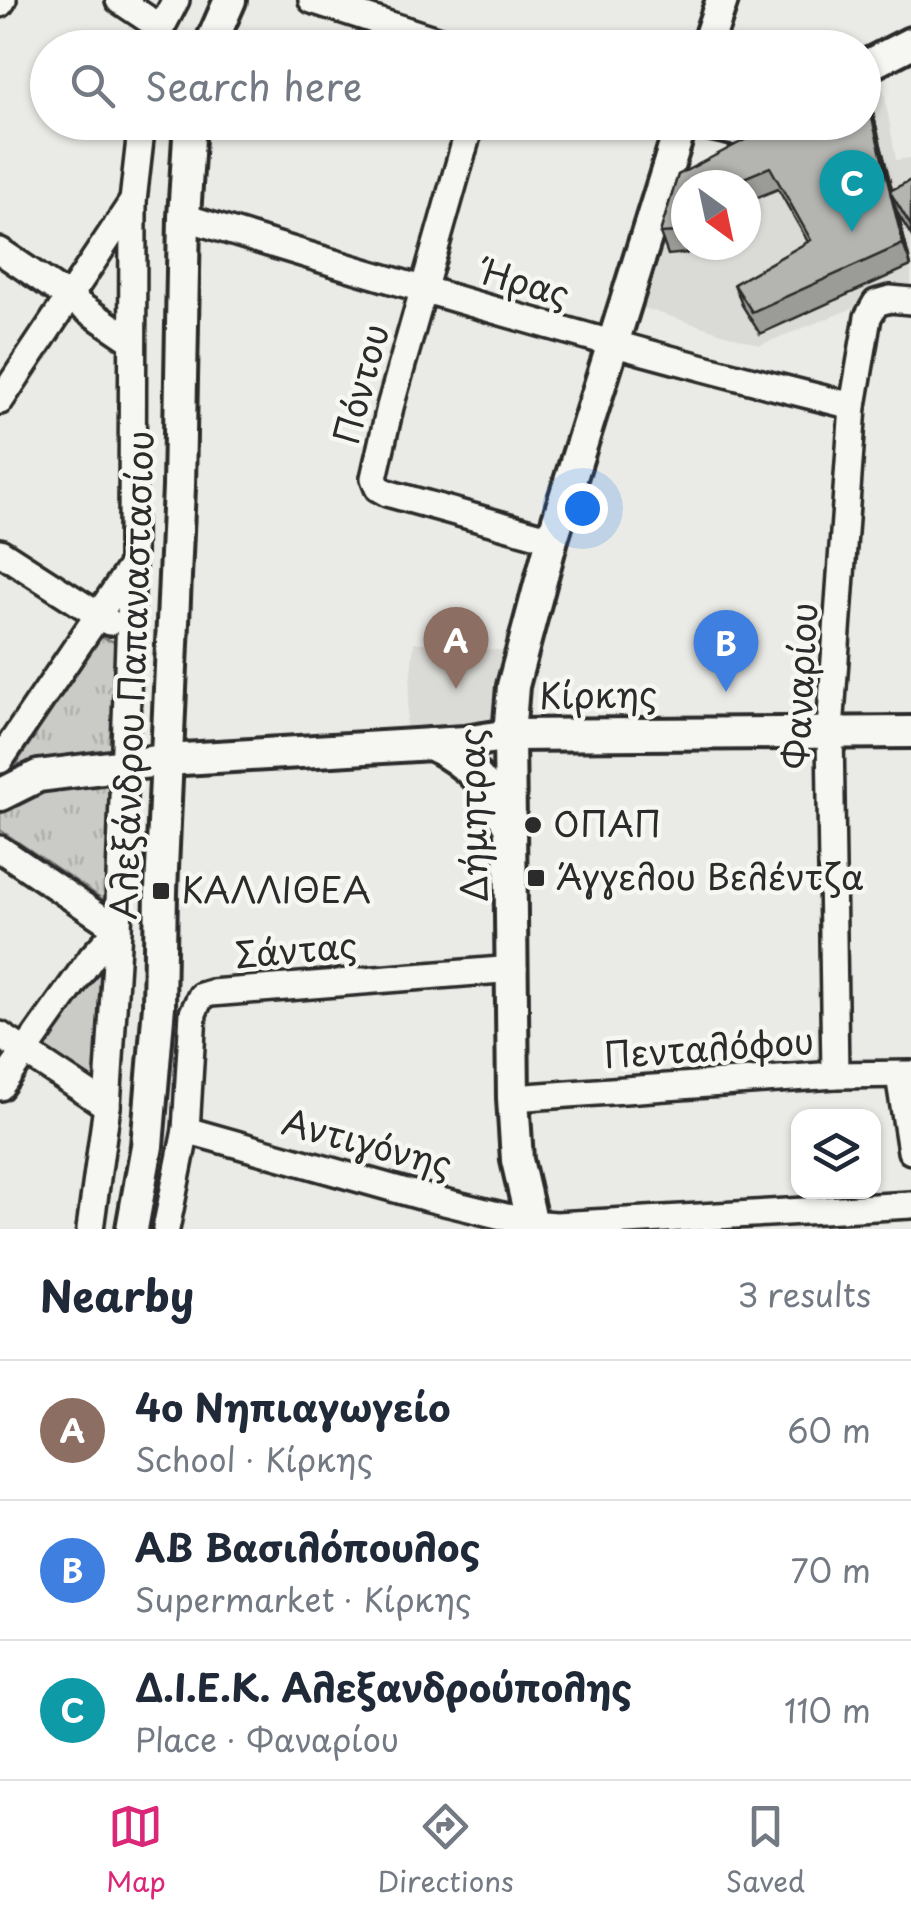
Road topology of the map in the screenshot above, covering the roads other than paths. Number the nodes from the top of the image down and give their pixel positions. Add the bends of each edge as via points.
1 (120, 0) edge
2 (176, 0) edge
3 (230, 0) edge
4 (312, 0) edge
5 (722, 0) edge
6 (150, 30) edge
7 (162, 30) edge
8 (216, 30) edge
9 (405, 30) edge
10 (712, 30) edge
11 (911, 43) edge
12 (881, 58) edge
13 (140, 140) edge
14 (189, 140) edge
15 (466, 140) edge
16 (676, 140) edge
17 (133, 201) junction
18 (184, 217) junction
19 (0, 250) edge
20 (422, 291) junction
21 (69, 298) junction
22 (911, 301) edge
23 (132, 340) junction
24 (612, 345) junction
25 (0, 401) edge
26 (853, 406) junction
27 (552, 539) junction
28 (0, 552) edge
29 (132, 566) junction
30 (99, 615) junction
31 (130, 635) junction
32 (830, 730) junction
33 (911, 732) edge
34 (509, 735) junction
35 (431, 744) junction
36 (0, 760) edge
37 (166, 760) junction
38 (125, 765) junction
39 (0, 795) edge
40 (511, 828) junction
41 (0, 849) edge
42 (118, 929) junction
43 (514, 968) junction
44 (0, 1034) edge
45 (24, 1051) junction
46 (835, 1075) junction
47 (905, 1075) edge
48 (0, 1087) edge
49 (513, 1098) junction
50 (106, 1106) junction
51 (186, 1130) junction
52 (911, 1151) edge
53 (911, 1206) edge
54 (540, 1226) edge
55 (90, 1229) edge
56 (132, 1229) edge
57 (166, 1229) edge

1 - 6 street
2 - 7 street
3 - 8 street
4 - 9 street
5 - 10 street
11 - 12 street
13 - 17 street
14 - 18 street, Αλεξάνδρου Παπαναστασίου
15 - 20 street, Πόντου
16 - 24 street, Δήμητρας
17 - 21 street
17 - 23 street
18 - 20 street, Ήρας
18 - 37 street, Αλεξάνδρου Παπαναστασίου
19 - 21 street
20 - 24 street, Ήρας
20 - 27 street, Πόντου via 374,478 378,488
21 - 23 street
21 - 25 street
22 - 26 street, Φαναρίου via 876,303 868,317
23 - 29 street
24 - 26 street, Ήρας
24 - 27 street, Δήμητρας
26 - 32 street, Φαναρίου
27 - 34 street, Δήμητρας via 514,686
28 - 30 street
29 - 30 street
29 - 31 street
30 - 31 street
30 - 36 street
31 - 38 street
32 - 33 street, Κίρκης
32 - 34 street, Κίρκης
32 - 46 street, Φαναρίου
34 - 35 street, Κίρκης
34 - 40 street, Δήμητρας
35 - 37 street, Κίρκης
35 - 40 street via 477,773
37 - 38 street, Κίρκης
37 - 56 street, Αλεξάνδρου Παπαναστασίου via 159,1006
38 - 39 street, Κίρκης via 38,776
38 - 42 street
40 - 43 street, Δήμητρας
41 - 42 street
42 - 45 street
42 - 50 street
43 - 49 street, Δήμητρας
43 - 51 street, Σάντας via 201,996 193,1013
44 - 45 street
45 - 48 street
45 - 50 street
46 - 47 street, Πενταλόφου
46 - 49 street, Πενταλόφου
47 - 52 street
49 - 54 street, Δήμητρας via 517,1160
50 - 55 street
51 - 54 street, Αντιγόνης
51 - 57 street, Σάντας
53 - 54 street, Αντιγόνης

